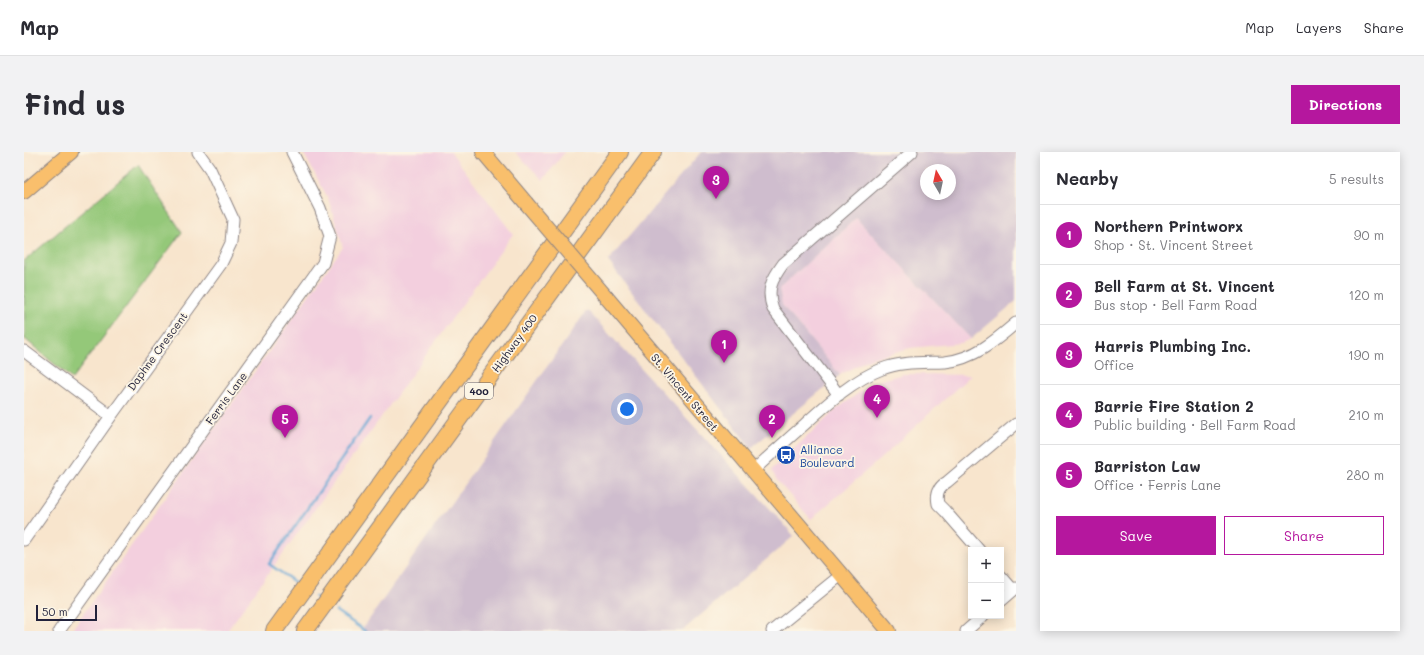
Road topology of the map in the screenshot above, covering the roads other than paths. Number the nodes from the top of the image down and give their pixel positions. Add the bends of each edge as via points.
1 (71, 152) edge
2 (198, 152) edge
3 (292, 152) edge
4 (482, 152) edge
5 (620, 152) edge
6 (653, 152) edge
7 (912, 152) edge
8 (24, 192) edge
9 (1016, 323) edge
10 (24, 351) edge
11 (839, 395) junction
12 (111, 416) junction
13 (1016, 424) edge
14 (753, 471) junction
15 (24, 540) edge
16 (976, 547) edge
17 (841, 575) junction
18 (1004, 579) edge
19 (1015, 589) edge
20 (1004, 598) edge
21 (980, 619) edge
22 (59, 631) edge
23 (274, 631) edge
24 (305, 631) edge
25 (772, 631) edge
26 (888, 631) edge
27 (966, 631) edge

1 - 8 main road
2 - 12 street, Daphne Crescent via 210,170 233,219 231,243 221,264
3 - 22 street, Ferris Lane via 320,208 330,236 323,263
4 - 14 main road, St. Vincent Street, bridge
5 - 23 highway, 400
6 - 24 highway, Highway 400 / 400
7 - 11 street via 783,264 772,282 770,300 773,309
9 - 11 street via 977,352 960,359 898,364 883,368
10 - 12 street
11 - 14 street
12 - 15 street, Daphne Crescent
13 - 16 street via 938,491 938,504
14 - 17 main road, St. Vincent Street
17 - 25 street
17 - 26 main road, St. Vincent Street
18 - 19 street
19 - 20 street
21 - 27 street

